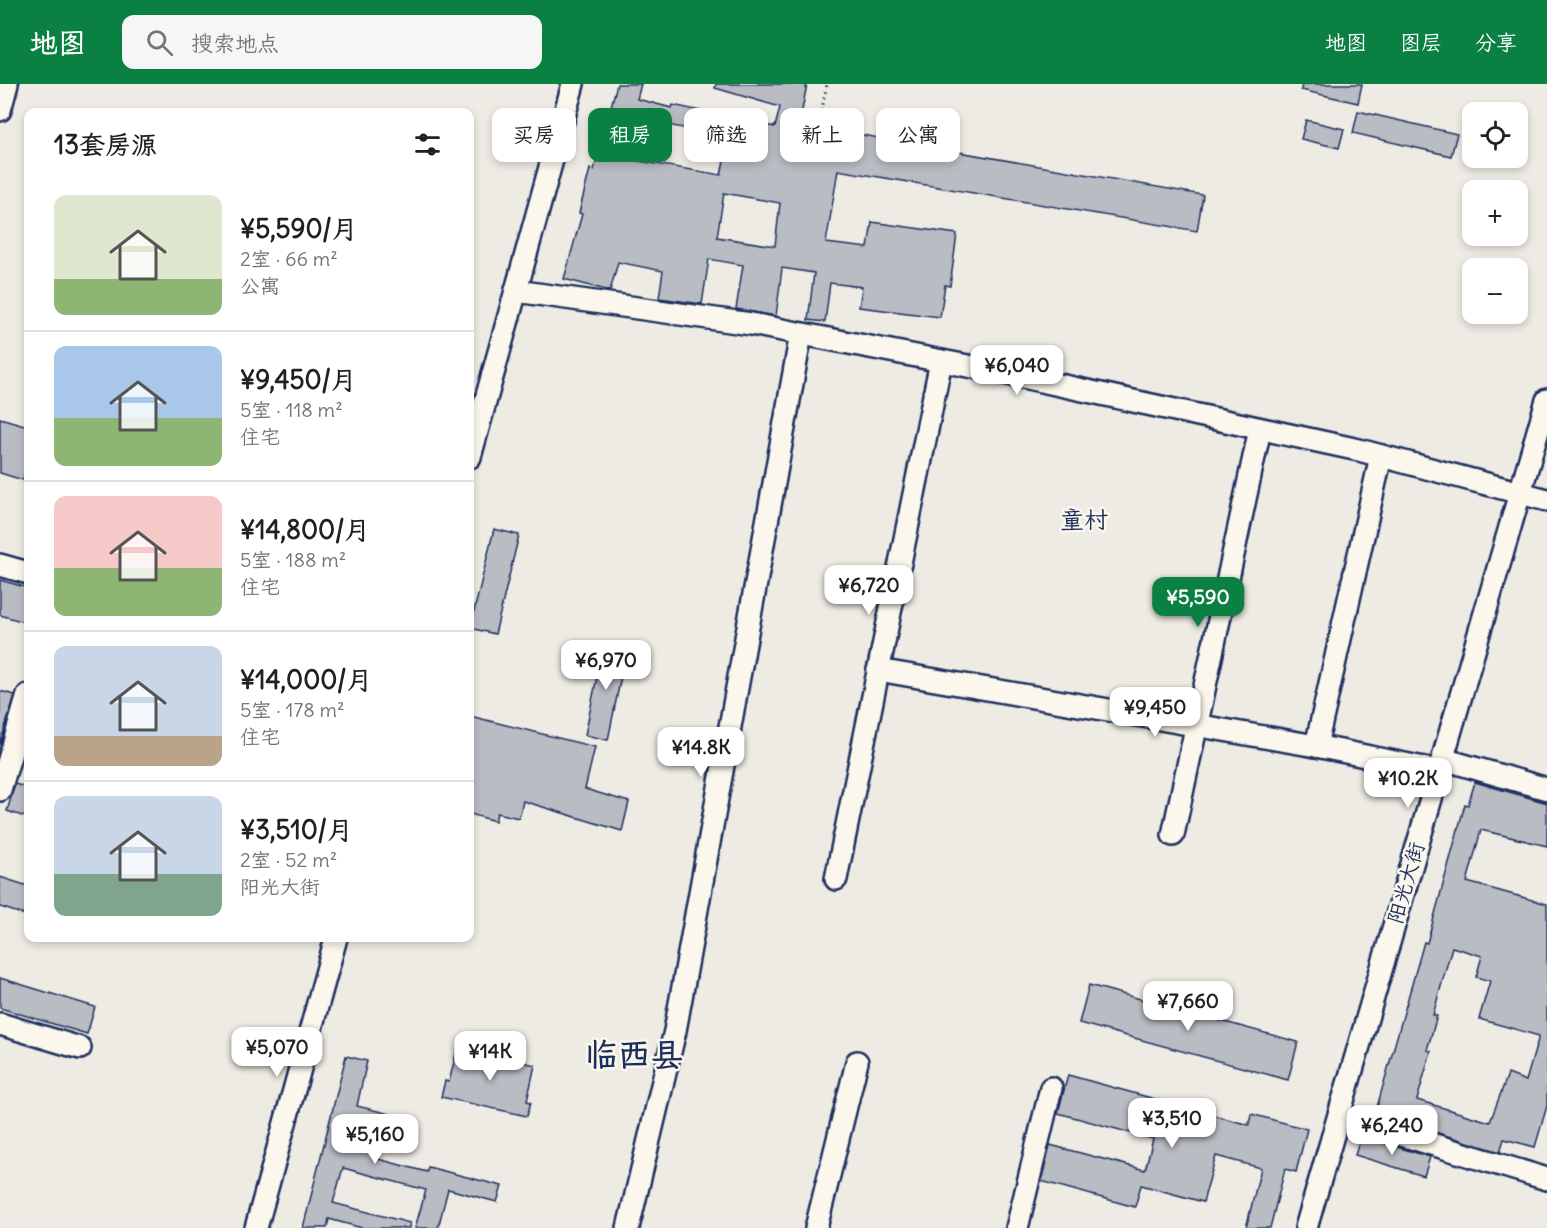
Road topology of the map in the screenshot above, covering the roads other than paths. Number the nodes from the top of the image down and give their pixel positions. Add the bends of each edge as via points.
1 (7, 84) edge
2 (573, 84) edge
3 (0, 110) edge
4 (516, 291) junction
5 (801, 334) junction
6 (941, 361) junction
7 (1547, 400) edge
8 (1260, 429) junction
9 (474, 443) edge
10 (1381, 456) junction
11 (1520, 492) junction
12 (1547, 500) edge
13 (0, 565) edge
14 (24, 572) edge
15 (878, 670) junction
16 (24, 709) edge
17 (1198, 726) junction
18 (1316, 746) junction
19 (1441, 765) junction
20 (1547, 789) edge
21 (0, 790) edge
22 (1173, 836) dead end
23 (836, 879) dead end
24 (335, 942) edge
25 (0, 1024) edge
26 (80, 1048) dead end
27 (857, 1062) dead end
28 (1051, 1088) dead end
29 (1339, 1116) junction
30 (1547, 1179) edge
31 (256, 1228) edge
32 (628, 1228) edge
33 (816, 1228) edge
34 (1017, 1228) edge
35 (1306, 1228) edge

1 - 3 street
2 - 4 street
4 - 5 street
4 - 9 street
5 - 6 street
5 - 32 street via 675,1031
6 - 8 street
6 - 15 street
7 - 11 street, 阳光大街
8 - 10 street
8 - 17 street
10 - 11 street
10 - 18 street
11 - 12 street
11 - 19 street, 阳光大街
13 - 14 street
15 - 17 street
15 - 23 street
16 - 21 street
17 - 18 street
17 - 22 street
18 - 19 street
19 - 20 street
19 - 29 street, 阳光大街
24 - 31 street
25 - 26 street
27 - 33 street
28 - 34 street
29 - 30 street
29 - 35 street, 阳光大街

